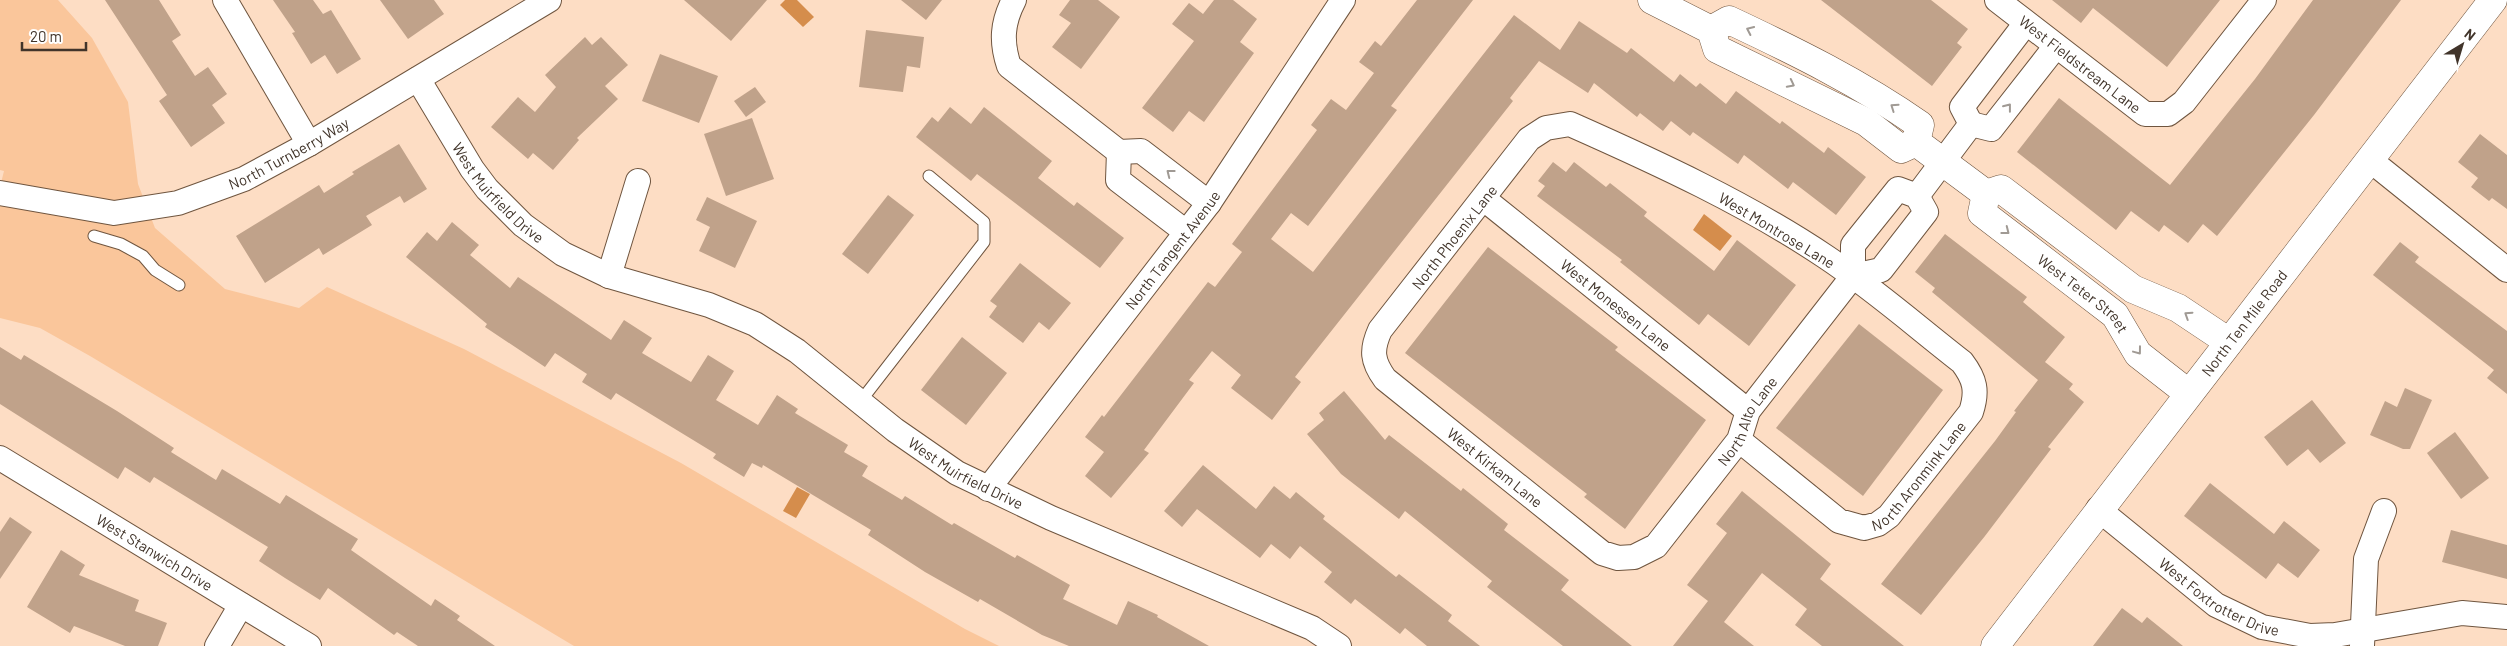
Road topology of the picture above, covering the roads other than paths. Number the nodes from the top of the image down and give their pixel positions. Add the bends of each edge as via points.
1 (225, 0) edge
2 (549, 0) edge
3 (1014, 0) edge
4 (1342, 0) edge
5 (1998, 0) edge
6 (2264, 0) edge
7 (2493, 0) edge
8 (1659, 2) edge
9 (517, 8) edge
10 (2026, 23) junction
11 (2056, 46) junction
12 (418, 79) junction
13 (1971, 124) junction
14 (1546, 128) joint
15 (309, 144) junction
16 (1119, 152) junction
17 (2370, 160) junction
18 (1943, 162) junction
19 (929, 176) dead end
20 (638, 181) dead end
21 (0, 193) edge
22 (1986, 194) junction
23 (1917, 196) junction
24 (1484, 199) junction
25 (1209, 203) junction
26 (1186, 232) junction
27 (94, 236) dead end
28 (2507, 270) edge
29 (609, 276) junction
30 (1853, 276) junction
31 (179, 285) dead end
32 (2229, 342) junction
33 (1372, 354) joint
34 (1976, 387) joint
35 (2188, 394) junction
36 (860, 402) junction
37 (1748, 411) junction
38 (1739, 440) junction
39 (0, 458) edge
40 (988, 489) junction
41 (2098, 509) junction
42 (2384, 511) dead end
43 (1634, 557) joint
44 (241, 605) junction
45 (2507, 617) edge
46 (2362, 639) edge
47 (217, 646) edge
48 (309, 646) edge
49 (1339, 646) edge
50 (1995, 646) edge

1 - 15 street
2 - 9 street, North Turnberry Way
3 - 16 street via 1004,25 1002,46 1009,66
4 - 25 street, North Tangent Avenue
5 - 10 street, West Fieldstream Lane
6 - 11 street, West Fieldstream Lane via 2184,102 2168,114 2145,114
7 - 17 street, North Ten Mile Road
8 - 18 street via 1711,30 1717,49 1866,122 1901,149 1916,142
9 - 12 street, North Turnberry Way
10 - 11 street, West Fieldstream Lane
10 - 13 street via 1962,107
13 -> 11 street via 1991,129
12 - 15 street, North Turnberry Way
12 - 29 street, West Muirfield Drive via 472,169 504,208 563,254
13 - 18 street
14 - 24 street, North Phoenix Lane via 1530,139
14 - 30 street, West Montrose Lane via 1570,124 1607,140 1727,199
15 - 21 street, North Turnberry Way via 244,179 178,203 114,213
25 -> 16 street via 1141,151
16 - 26 street via 1118,180
17 - 28 street
17 - 32 street, North Ten Mile Road
18 - 22 street
18 - 23 street
19 - 36 lane via 984,222 984,242
20 - 29 street
32 -> 22 street via 2178,308 2133,289 2001,189
22 -> 35 street, West Teter Street via 1982,213 2115,316 2138,354
23 - 30 street via 1926,212 1881,270
23 - 30 street via 1898,189 1853,246
24 - 33 street, North Phoenix Lane via 1380,330
24 - 37 street, West Monessen Lane
25 - 26 street, North Tangent Avenue
26 - 40 street, North Tangent Avenue
27 - 31 lane via 121,244 143,256 155,270
29 - 36 street, West Muirfield Drive via 709,305 755,324 797,351
30 - 34 street, West Montrose Lane via 1962,362
30 - 37 street, North Alto Lane
32 - 35 street, North Ten Mile Road
33 - 43 street, West Kirkam Lane via 1385,378 1602,553 1618,558
34 - 38 street, North Aronmink Lane via 1971,412 1890,516 1864,528 1839,520
35 - 41 street, North Ten Mile Road
36 - 40 street, West Muirfield Drive via 957,473
37 - 38 street, North Alto Lane
38 - 43 street, North Alto Lane via 1656,546
39 - 44 street, West Stanwich Drive
40 - 49 street, West Muirfield Drive via 1312,628
41 - 46 street, West Foxtrotter Drive via 2216,606 2239,618 2262,627 2310,636
41 - 50 street, North Ten Mile Road
42 - 46 street via 2366,559
44 - 47 street
44 - 48 street, West Stanwich Drive
45 - 46 street, West Foxtrotter Drive via 2462,613

